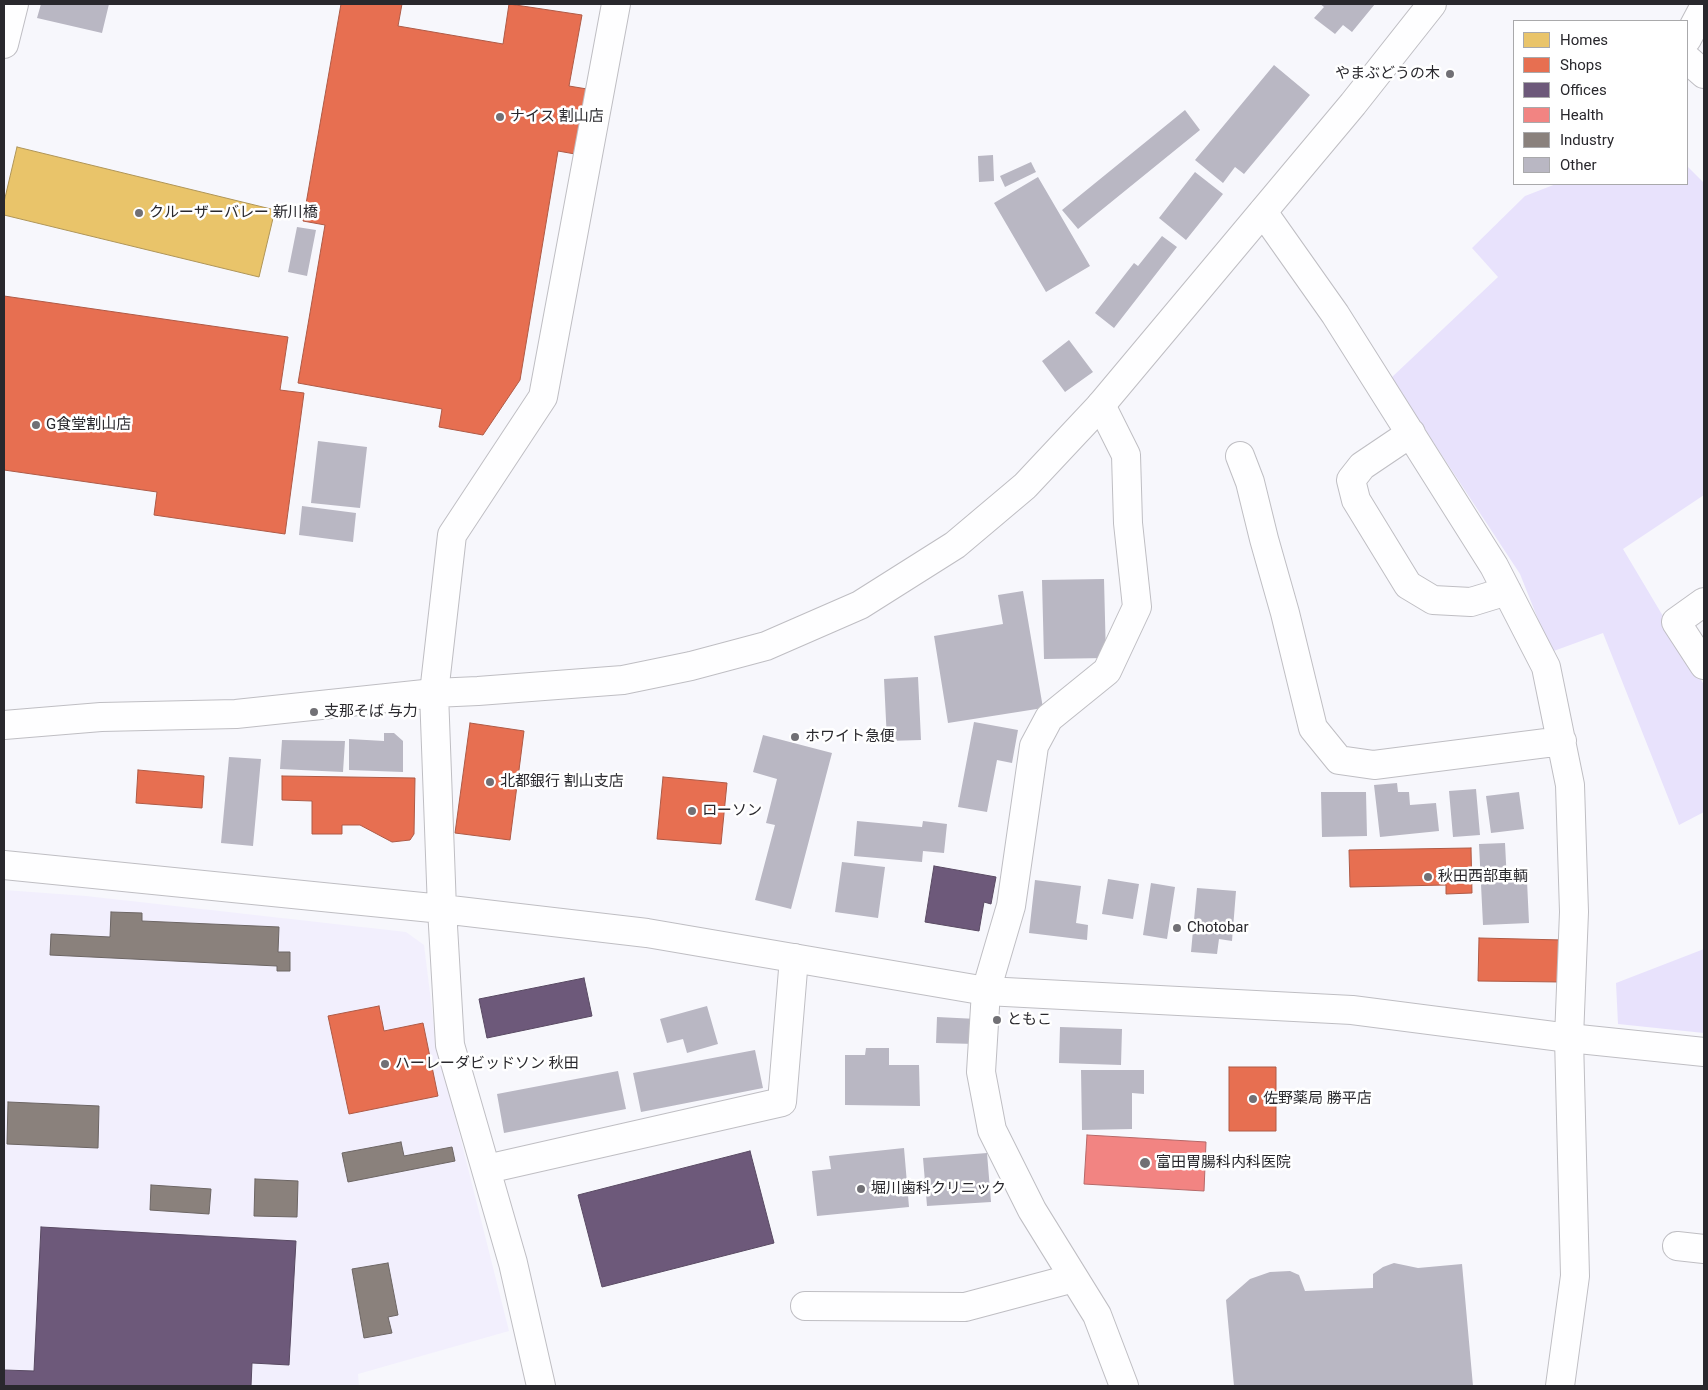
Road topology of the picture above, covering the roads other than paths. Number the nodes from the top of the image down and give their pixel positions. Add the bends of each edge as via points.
1 (14, 4) edge
2 (616, 4) edge
3 (1432, 4) edge
4 (1704, 7) edge
5 (1688, 37) edge
6 (4, 44) edge
7 (1688, 59) edge
8 (1704, 74) edge
9 (1263, 212) junction
10 (1101, 405) junction
11 (1410, 432) junction
12 (1240, 456) dead end
13 (1507, 591) junction
14 (1704, 602) edge
15 (1704, 665) edge
16 (434, 692) junction
17 (4, 725) edge
18 (4, 731) edge
19 (1562, 741) junction
20 (4, 866) edge
21 (442, 909) junction
22 (794, 958) junction
23 (986, 991) junction
24 (1569, 1038) junction
25 (1704, 1052) edge
26 (487, 1169) junction
27 (1677, 1246) dead end
28 (1704, 1249) edge
29 (1074, 1278) junction
30 (805, 1306) dead end
31 (541, 1386) edge
32 (1124, 1386) edge
33 (1560, 1386) edge

1 - 6 street
2 - 16 street via 542,397 452,534
3 - 9 street
4 - 5 street
7 - 8 street
9 - 10 street
9 - 11 street via 1335,314
10 - 16 street via 1024,486 955,545 860,605 766,646 623,680
10 - 23 street via 1126,455 1128,523 1137,607 1107,671 1049,718 1034,746 1011,906
11 - 13 street
11 - 13 street via 1362,466 1350,480 1356,500 1408,584 1433,600 1471,602
12 - 19 street via 1250,482 1313,728 1339,760 1374,765
13 - 19 street via 1546,667
14 - 15 street via 1676,622
16 - 17 street via 236,714 101,717
16 - 21 street
17 - 18 street
19 - 24 street via 1570,786 1574,912
20 - 21 street
21 - 22 street via 647,933
21 - 26 street via 450,1045
22 - 23 street
22 - 26 street via 782,1102
23 - 24 street via 1352,1010
23 - 29 street via 981,1072 992,1130 1032,1210
24 - 25 street
24 - 33 street via 1575,1276
26 - 31 street via 513,1263
27 - 28 street
29 - 30 street via 964,1308
29 - 32 street via 1097,1315

